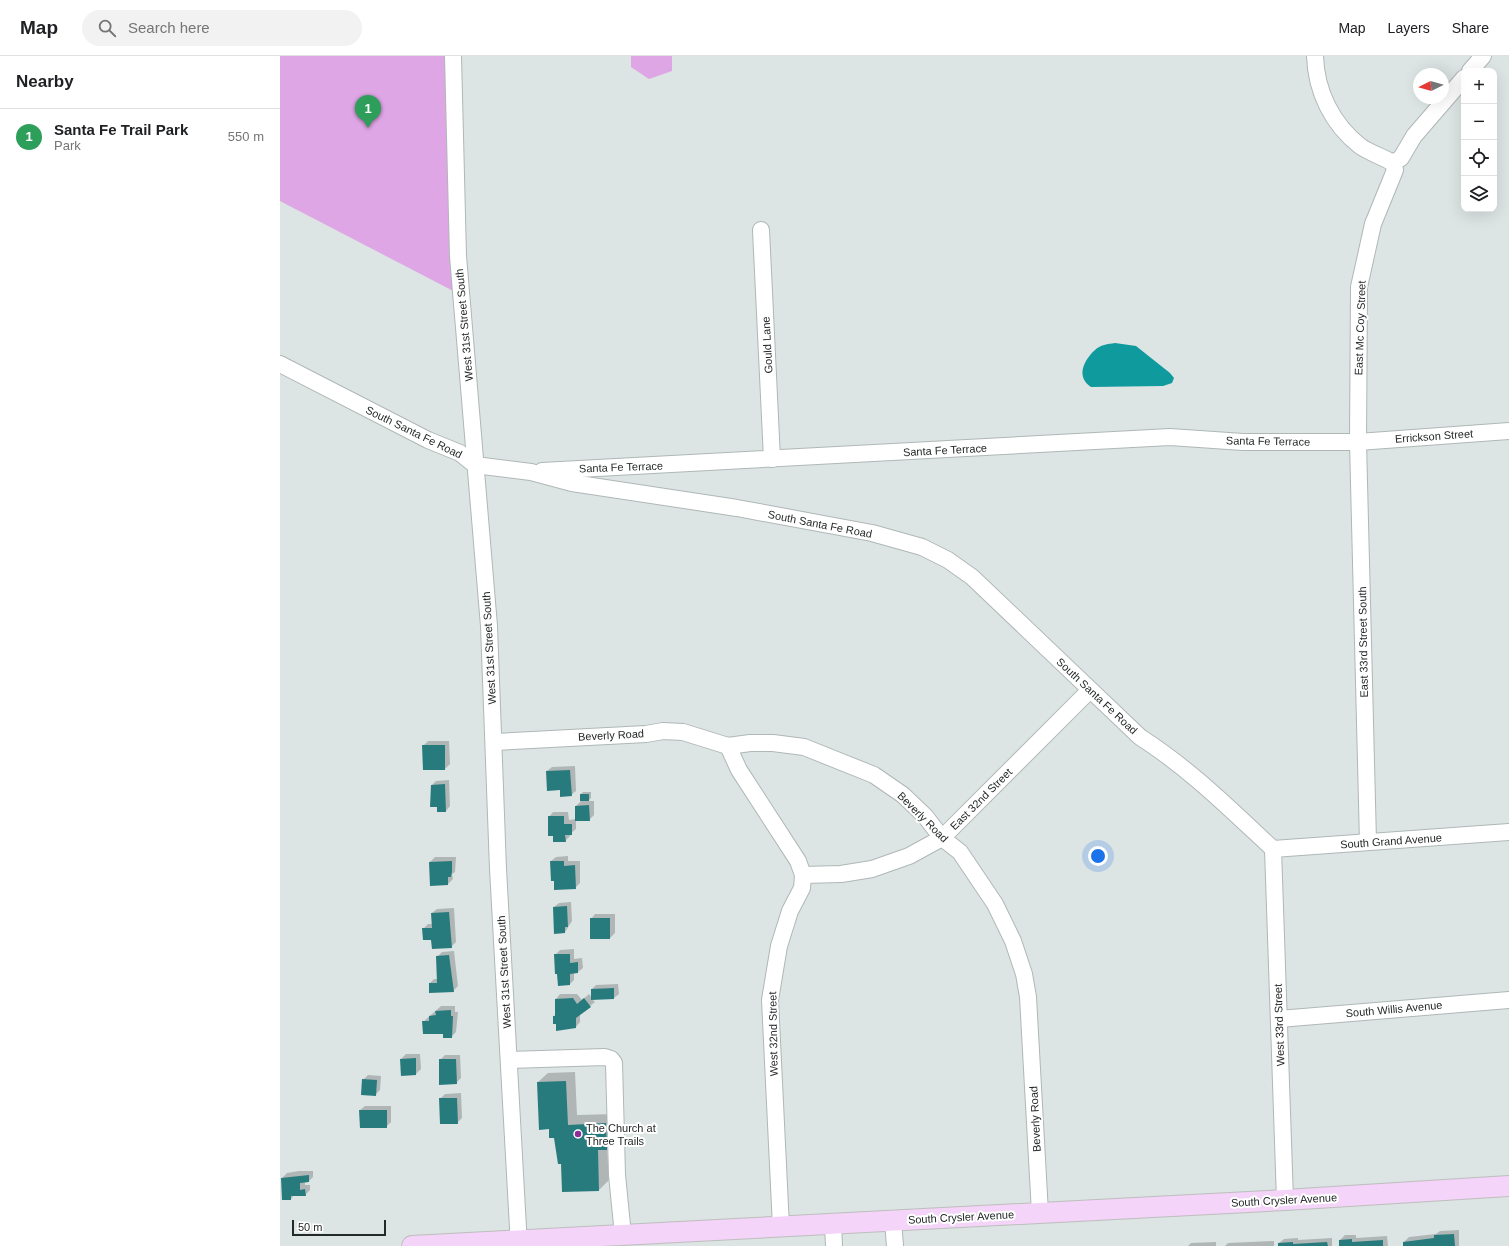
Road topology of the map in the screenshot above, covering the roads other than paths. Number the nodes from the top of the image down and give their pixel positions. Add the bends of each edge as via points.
1 (453, 56) edge
2 (1314, 56) edge
3 (1483, 56) edge
4 (1473, 68) edge
5 (1461, 81) edge
6 (1393, 163) junction
7 (761, 230) dead end
8 (280, 364) edge
9 (1509, 431) edge
10 (1358, 442) junction
11 (772, 459) junction
12 (475, 464) junction
13 (531, 472) junction
14 (1090, 690) junction
15 (494, 742) junction
16 (728, 746) junction
17 (1509, 832) edge
18 (942, 838) junction
19 (1368, 842) junction
20 (1273, 849) junction
21 (803, 875) junction
22 (1509, 1000) edge
23 (1279, 1019) junction
24 (509, 1060) junction
25 (1509, 1186) edge
26 (1285, 1200) junction
27 (1040, 1213) junction
28 (893, 1221) junction
29 (833, 1224) junction
30 (781, 1227) junction
31 (623, 1235) junction
32 (519, 1243) edge
33 (412, 1246) edge
34 (834, 1246) edge
35 (895, 1246) edge

1 - 12 street, West 31st Street South via 458,256
2 - 6 street via 1315,71 1324,100 1339,126 1361,146
3 - 4 street
5 - 6 street via 1414,136 1401,158
6 - 10 street, East Mc Coy Street via 1395,170 1373,224 1359,287
7 - 11 street, Gould Lane
8 - 12 street, South Santa Fe Road via 428,440 460,453
9 - 10 street, Errickson Street
10 - 11 street, Santa Fe Terrace via 1243,442 1170,437
10 - 19 street, East 33rd Street South
11 - 13 street, Santa Fe Terrace
12 - 13 street, South Santa Fe Road
12 - 15 street, West 31st Street South via 489,626
13 - 14 street, South Santa Fe Road via 572,483 737,508 872,534 922,547 948,560 972,577
14 - 18 street, East 32nd Street
14 - 20 street, South Santa Fe Road via 1140,737 1198,779
15 - 16 street, Beverly Road via 663,731 683,732
15 - 24 street, West 31st Street South
16 - 18 street, Beverly Road via 750,742 804,746 874,775 903,795 925,816
16 - 21 street via 739,770 798,861
17 - 19 street, South Grand Avenue
18 - 21 street, East 32nd Street via 909,856 872,869 841,874
18 - 27 street, Beverly Road via 960,852 995,904 1013,941 1024,974 1028,997
19 - 20 street, South Grand Avenue
20 - 23 street, West 33rd Street
21 - 30 street, West 32nd Street via 802,888 790,911 779,946 770,1000
22 - 23 street, South Willis Avenue
23 - 26 street, West 33rd Street
24 - 31 street via 605,1057 611,1059 614,1064 617,1175
24 - 32 street, West 31st Street South
25 - 26 main road, South Crysler Avenue
26 - 27 main road, South Crysler Avenue
27 - 28 main road, South Crysler Avenue
28 - 29 main road, South Crysler Avenue
28 - 35 street
29 - 30 main road, South Crysler Avenue
29 - 34 street
30 - 31 main road, South Crysler Avenue
31 - 32 main road, South Crysler Avenue
32 - 33 main road, South Crysler Avenue

